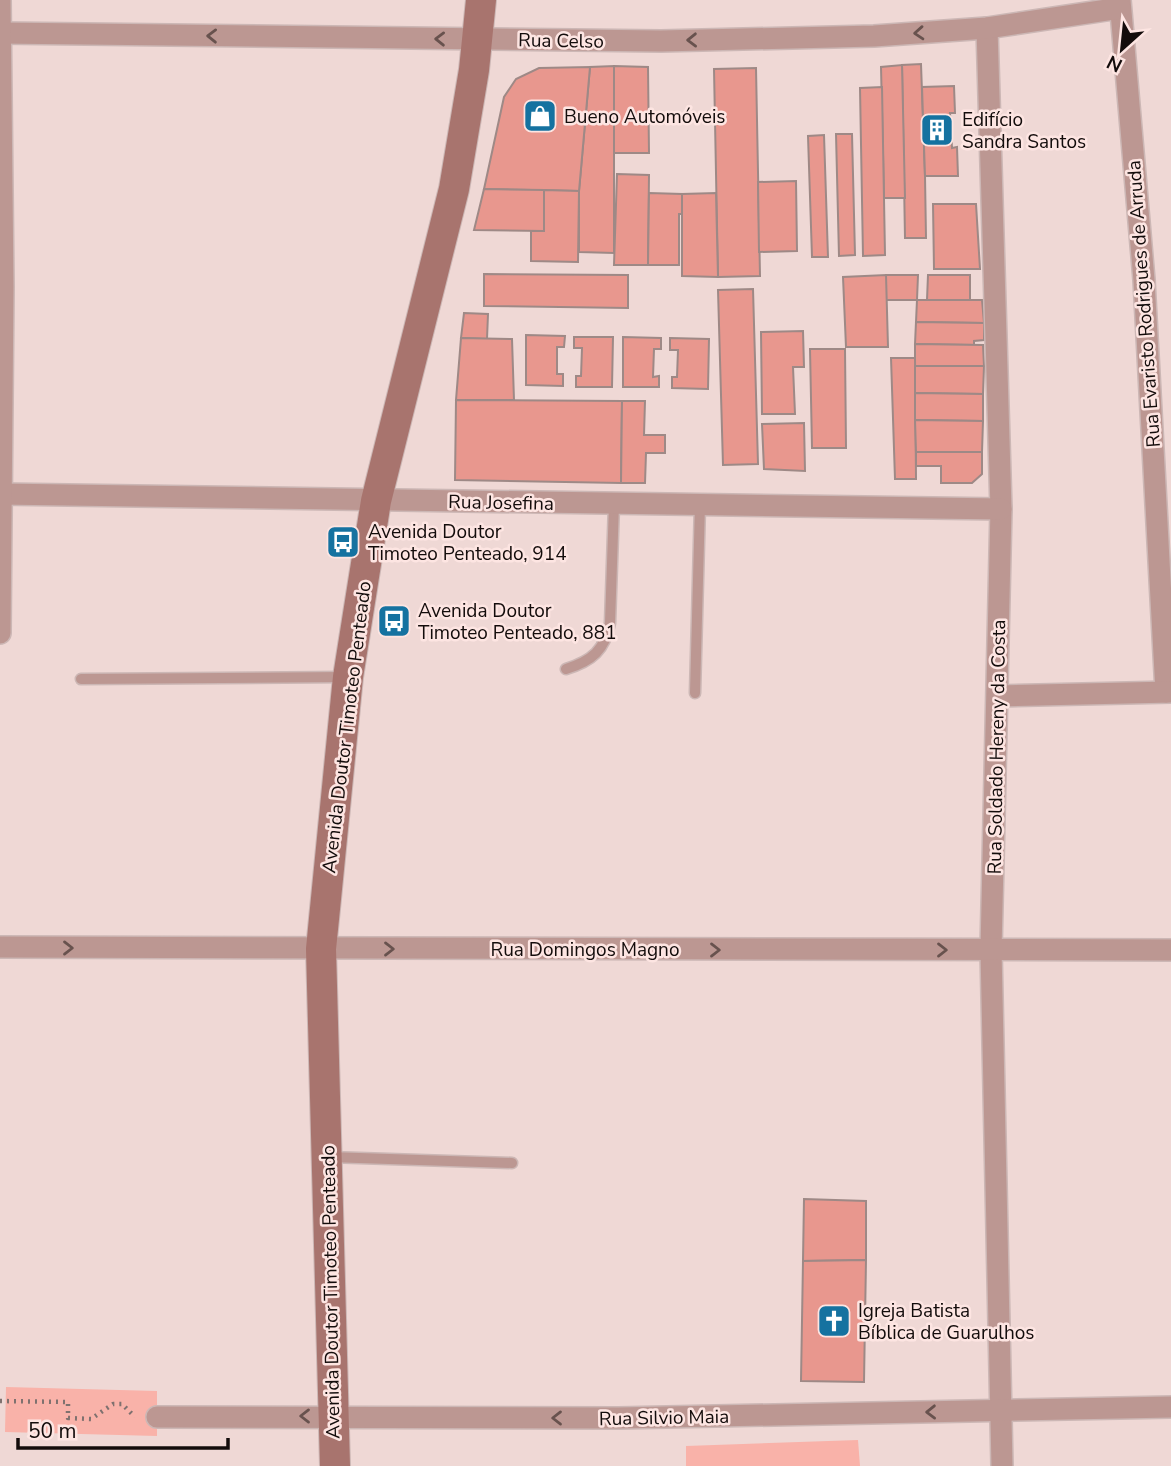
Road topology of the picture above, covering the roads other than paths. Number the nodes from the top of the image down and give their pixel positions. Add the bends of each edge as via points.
1 (0, 0) edge
2 (481, 0) edge
3 (1120, 4) edge
4 (987, 28) junction
5 (0, 33) edge
6 (478, 39) junction
7 (2, 287) edge
8 (0, 494) edge
9 (376, 501) junction
10 (614, 503) junction
11 (700, 504) junction
12 (1002, 509) junction
13 (0, 542) edge
14 (0, 633) edge
15 (566, 669) dead end
16 (348, 677) junction
17 (80, 679) dead end
18 (1168, 692) edge
19 (695, 693) dead end
20 (998, 696) junction
21 (0, 947) edge
22 (321, 949) junction
23 (991, 950) junction
24 (1171, 950) edge
25 (327, 1157) junction
26 (512, 1163) dead end
27 (1171, 1407) edge
28 (1000, 1411) junction
29 (333, 1416) junction
30 (157, 1417) dead end
31 (335, 1466) edge
32 (1002, 1466) edge

1 - 5 street
2 - 6 main road, Avenida Doutor Timoteo Penteado
3 - 4 street, Rua Celso
3 - 18 street, Rua Evaristo Rodrigues de Arruda via 1144,280
4 -> 6 street, Rua Celso via 701,40
4 - 12 street, Rua Soldado Hereny da Costa
6 -> 5 street, Rua Celso
5 - 7 street
6 - 9 main road, Avenida Doutor Timoteo Penteado via 454,189
7 - 8 street
8 - 9 street, Rua Josefina
8 - 13 street
9 - 10 street, Rua Josefina
9 - 16 main road, Avenida Doutor Timoteo Penteado
10 - 11 street, Rua Josefina
10 - 15 lane via 607,638 598,653
11 - 12 street, Rua Josefina
11 - 19 lane
12 - 20 street, Rua Soldado Hereny da Costa
13 - 14 street
16 - 17 lane
16 - 22 main road, Avenida Doutor Timoteo Penteado
18 - 20 street
20 - 23 street, Rua Soldado Hereny da Costa
21 -> 22 street, Rua Domingos Magno
22 -> 23 street, Rua Domingos Magno
22 - 25 main road, Avenida Doutor Timoteo Penteado
23 - 24 street, Rua Domingos Magno
23 - 28 street, Rua Soldado Hereny da Costa
25 - 26 lane
25 - 29 main road, Avenida Doutor Timoteo Penteado
27 - 28 street, Rua Silvio Maia
28 -> 29 street, Rua Silvio Maia via 618,1418
28 - 32 street, Rua Soldado Hereny da Costa
29 -> 30 street, Rua Silvio Maia
29 - 31 main road, Avenida Doutor Timoteo Penteado

